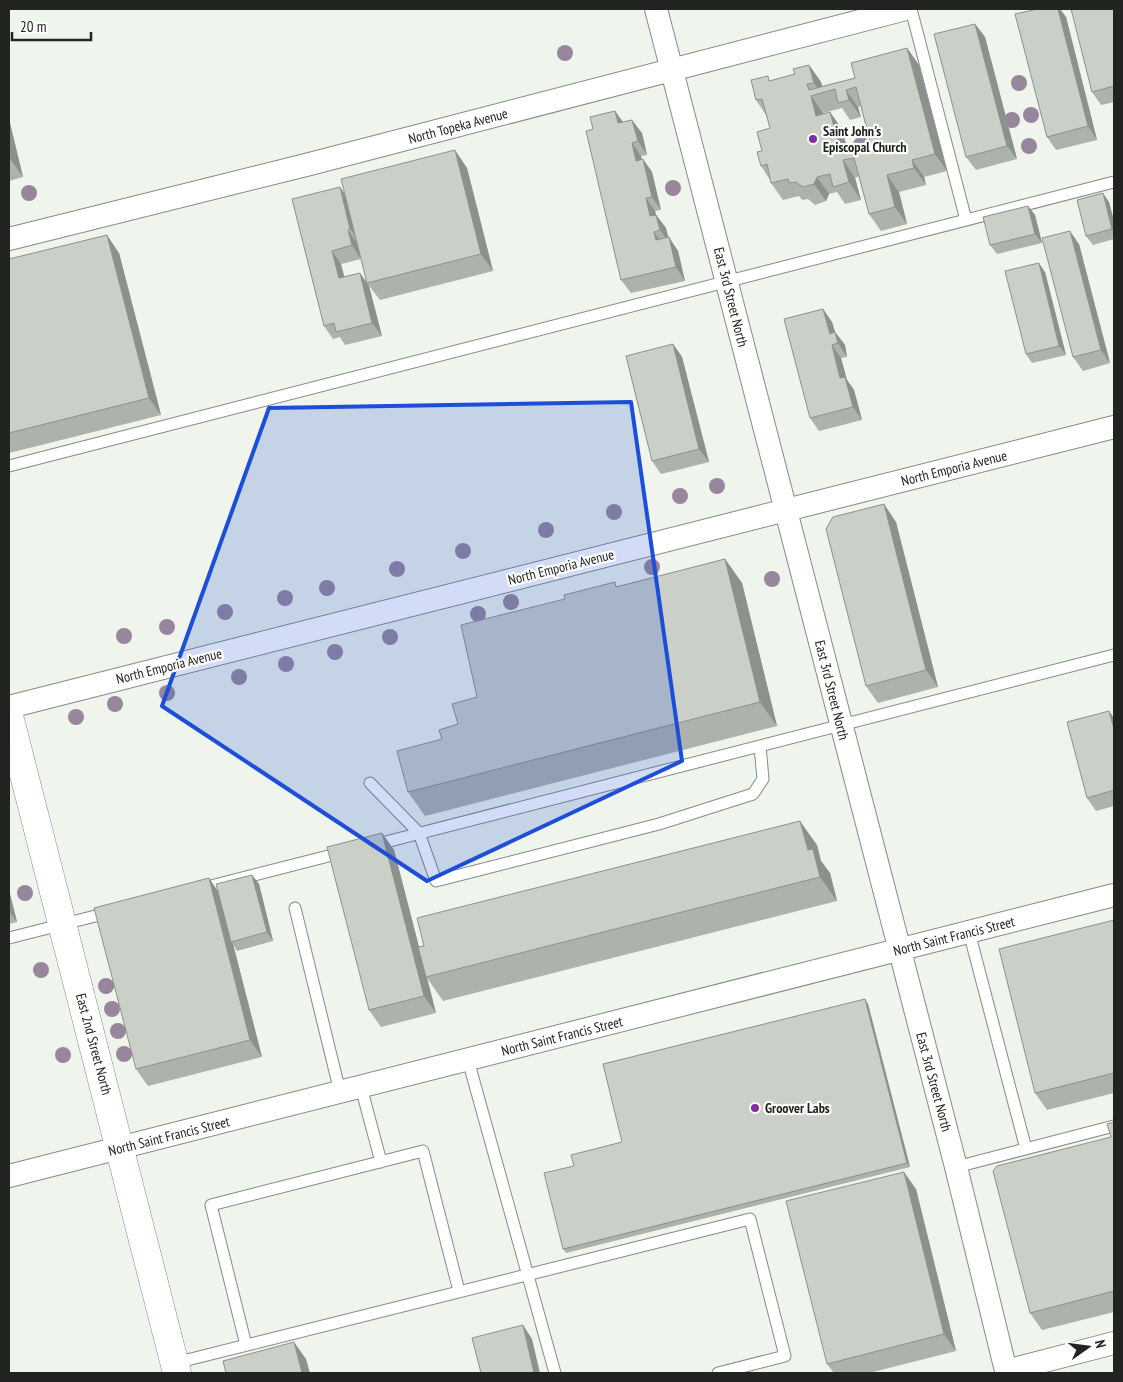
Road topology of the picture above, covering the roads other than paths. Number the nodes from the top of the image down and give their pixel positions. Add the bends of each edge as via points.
1 (656, 9) edge
2 (906, 9) edge
3 (911, 9) edge
4 (672, 70) junction
5 (1114, 182) edge
6 (966, 220) junction
7 (9, 239) edge
8 (727, 282) junction
9 (1114, 427) edge
10 (9, 466) edge
11 (786, 510) junction
12 (1114, 655) edge
13 (9, 707) edge
14 (9, 716) edge
15 (841, 726) junction
16 (760, 746) junction
17 (370, 783) dead end
18 (419, 833) junction
19 (183, 893) edge
20 (1114, 895) edge
21 (126, 908) edge
22 (295, 908) dead end
23 (63, 924) junction
24 (969, 932) junction
25 (9, 938) edge
26 (899, 950) junction
27 (468, 1060) junction
28 (361, 1087) junction
29 (340, 1092) junction
30 (1114, 1126) edge
31 (121, 1148) junction
32 (1026, 1149) junction
33 (381, 1162) junction
34 (956, 1167) junction
35 (9, 1176) edge
36 (527, 1275) junction
37 (459, 1292) junction
38 (1114, 1343) edge
39 (246, 1345) junction
40 (176, 1368) edge
41 (555, 1373) edge
42 (718, 1373) edge

1 - 4 street, East 3rd Street North
2 - 4 street, North Topeka Avenue
3 - 6 lane
4 - 7 street, North Topeka Avenue
4 - 8 street, East 3rd Street North
5 - 6 lane
6 - 8 lane
8 - 10 lane
8 - 11 street, East 3rd Street North
9 - 11 street, North Emporia Avenue
11 - 13 street, North Emporia Avenue
11 - 15 street, East 3rd Street North
12 - 15 lane
14 - 23 street, East 2nd Street North
15 - 16 lane
15 - 26 street, East 3rd Street North
16 - 18 lane
16 - 18 lane via 764,779 753,794 650,827 436,881
17 - 18 lane
18 - 19 lane
20 - 24 street, North Saint Francis Street
21 - 23 lane
22 - 29 lane
23 - 25 lane
23 - 31 street, East 2nd Street North
24 - 26 street, North Saint Francis Street
24 - 32 lane
26 - 27 street, North Saint Francis Street
26 - 34 street, East 3rd Street North
27 - 28 street, North Saint Francis Street
27 - 36 lane
28 - 29 street, North Saint Francis Street
28 - 33 lane
29 - 31 street, North Saint Francis Street
30 - 32 lane
31 - 35 street, North Saint Francis Street
31 - 40 street, East 2nd Street North
32 - 34 lane
33 - 37 lane via 424,1151
33 - 39 lane via 211,1205
34 - 38 street, East 3rd Street North via 1006,1371
36 - 37 lane
36 - 41 lane
36 - 42 lane via 750,1219 785,1356
37 - 39 lane
39 - 40 lane

